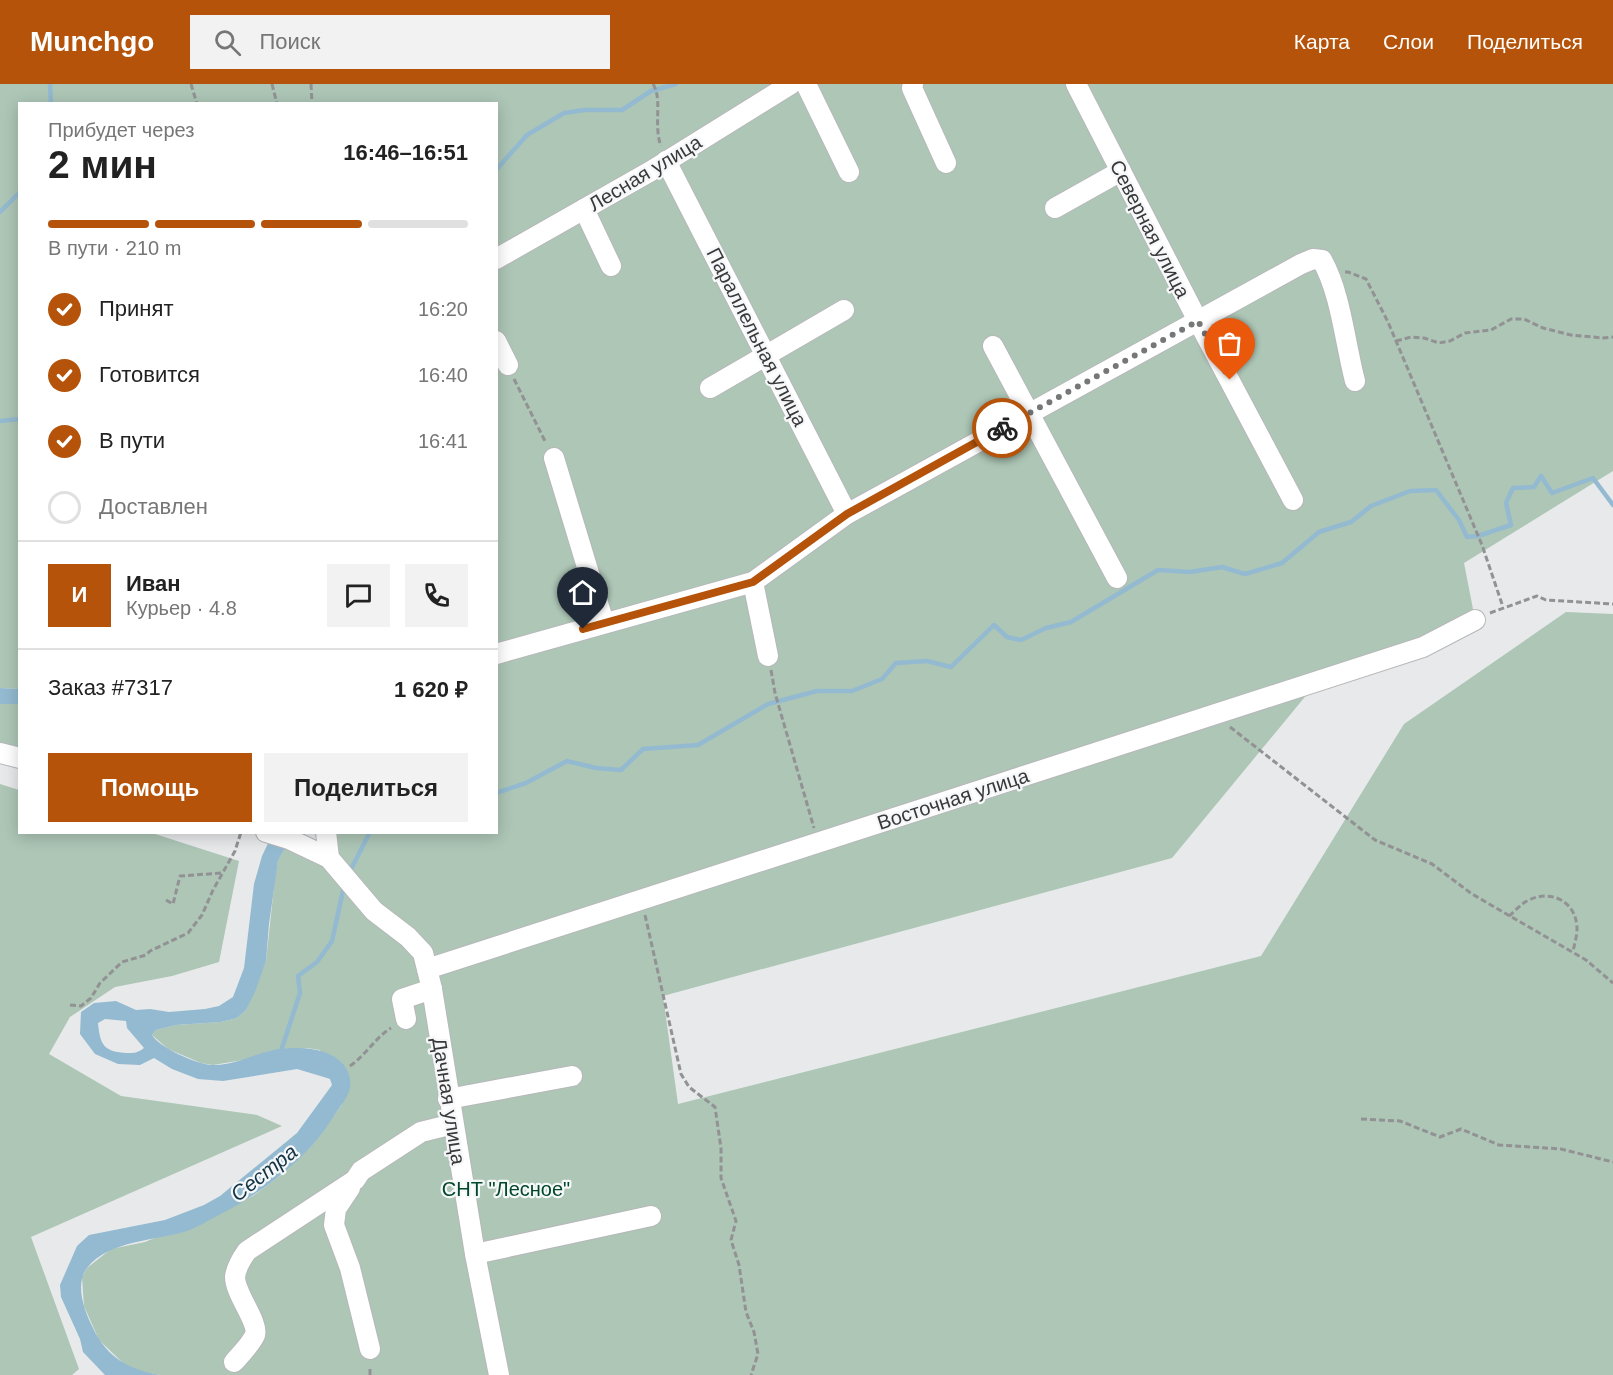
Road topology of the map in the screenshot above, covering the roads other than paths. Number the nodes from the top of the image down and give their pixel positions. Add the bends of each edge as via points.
1 (791, 84) edge
2 (806, 84) edge
3 (913, 84) edge
4 (1076, 84) edge
5 (666, 161) junction
6 (946, 163) dead end
7 (1120, 171) junction
8 (849, 172) dead end
9 (1055, 208) dead end
10 (584, 209) junction
11 (498, 258) edge
12 (611, 266) dead end
13 (844, 310) dead end
14 (1198, 321) junction
15 (498, 345) edge
16 (993, 346) dead end
17 (766, 354) junction
18 (508, 365) road end
19 (1355, 381) dead end
20 (710, 388) dead end
21 (1028, 414) junction
22 (554, 458) road end
23 (1293, 500) dead end
24 (847, 514) junction
25 (1117, 578) dead end
26 (753, 582) junction
27 (1475, 620) road end
28 (604, 623) junction
29 (498, 653) edge
30 (768, 657) road end
31 (0, 753) edge
32 (18, 758) edge
33 (326, 834) edge
34 (276, 835) edge
35 (329, 858) junction
36 (428, 969) junction
37 (432, 989) junction
38 (405, 1019) dead end
39 (572, 1076) dead end
40 (448, 1100) junction
41 (453, 1124) junction
42 (355, 1180) junction
43 (651, 1216) dead end
44 (475, 1254) junction
45 (370, 1349) dead end
46 (234, 1362) dead end
47 (499, 1375) edge

1 - 5 street, Лесная улица
2 - 8 street
3 - 6 street
4 - 7 street, Северная улица
5 - 10 street, Лесная улица
5 - 17 street, Параллельная улица
7 - 9 street
7 - 14 street, Северная улица
10 - 11 street, Лесная улица
10 - 12 street
13 - 17 street
14 - 19 street via 1301,264 1322,260
14 - 21 street
14 - 23 street, Северная улица
15 - 18 street
16 - 21 street
17 - 20 street
17 - 24 street, Параллельная улица
21 - 24 street
21 - 25 street
22 - 28 street
24 - 26 street
26 - 28 street
26 - 30 street
27 - 36 street, Восточная улица via 1423,647
28 - 29 street
31 - 32 street
33 - 35 street
34 - 35 street
35 - 36 street, Дачная улица via 374,911 423,953
36 - 37 street, Дачная улица
37 - 38 street via 402,999
37 - 40 street, Дачная улица
39 - 40 street
40 - 41 street, Дачная улица
41 - 42 street via 421,1132 361,1171
41 - 44 street, Дачная улица
42 - 45 street via 336,1209 334,1225 350,1268
42 - 46 street via 247,1251 239,1263 235,1277 239,1293 256,1329
43 - 44 street
44 - 47 street, Дачная улица

